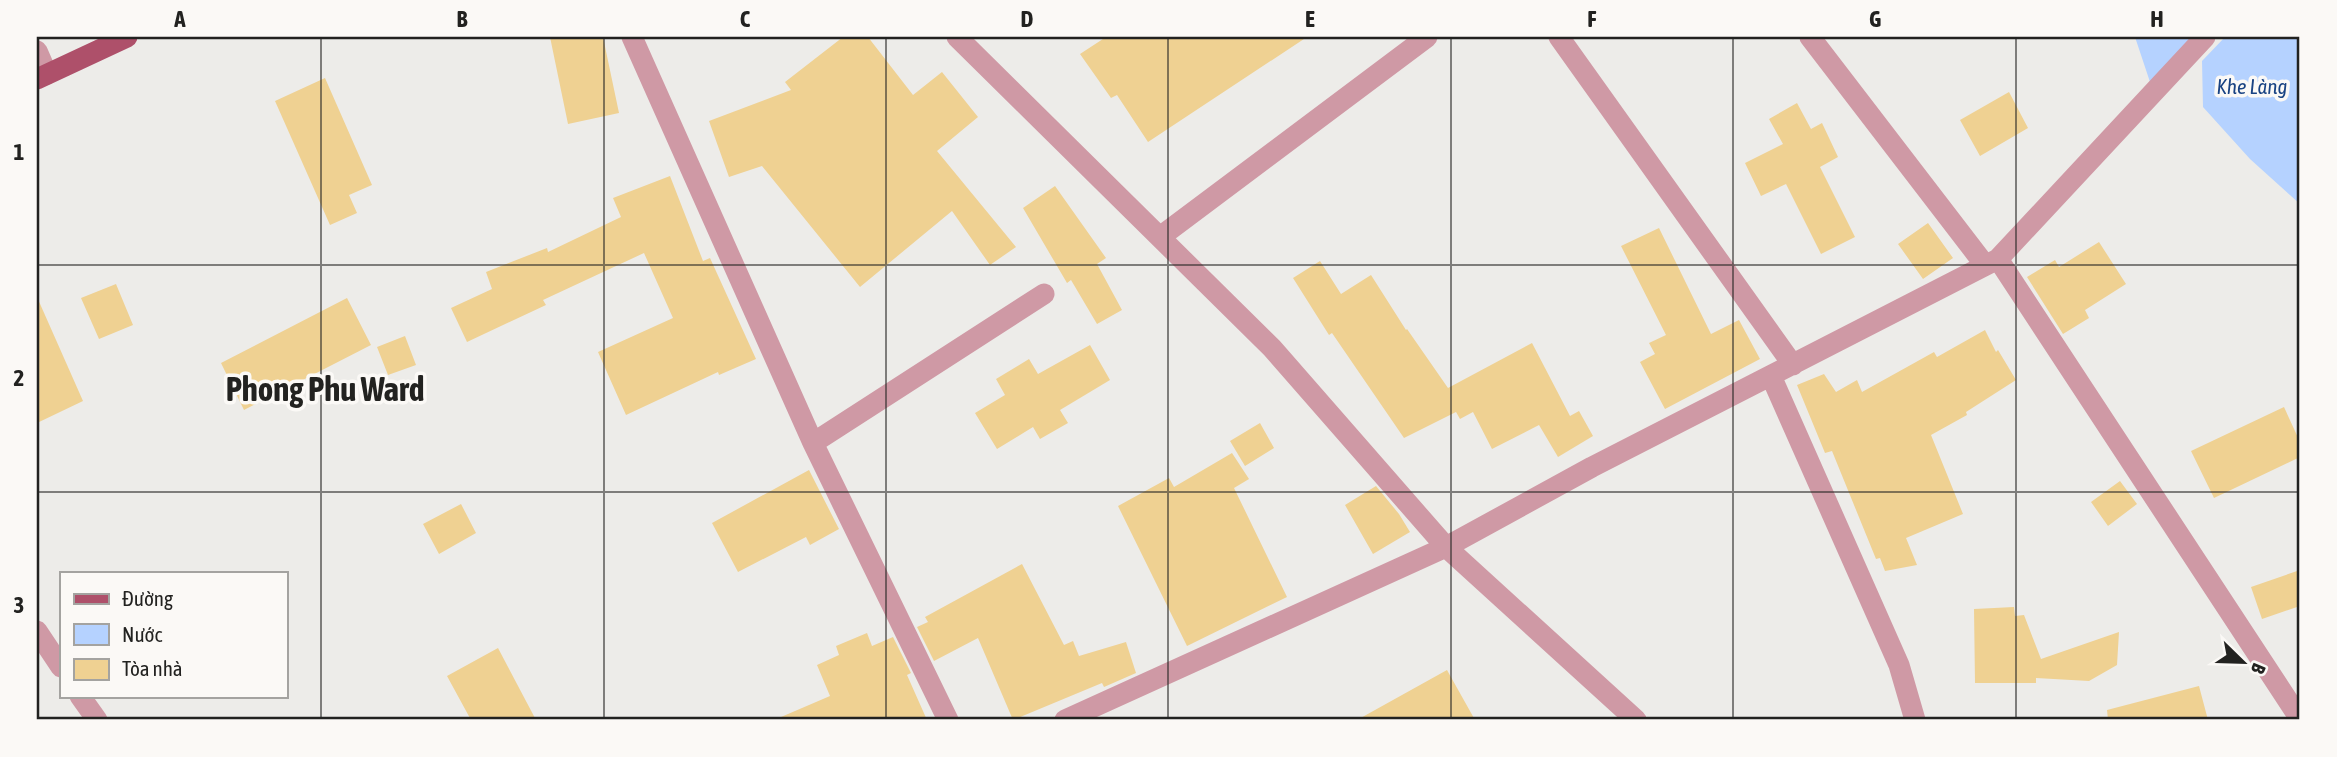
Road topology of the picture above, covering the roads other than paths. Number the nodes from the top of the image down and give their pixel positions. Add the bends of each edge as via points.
1 (127, 37) edge
2 (632, 37) edge
3 (957, 37) edge
4 (1427, 37) edge
5 (1559, 37) edge
6 (1810, 37) edge
7 (2205, 37) edge
8 (37, 51) edge
9 (42, 76) edge
10 (1160, 237) junction
11 (1992, 262) junction
12 (1044, 294) dead end
13 (1793, 365) junction
14 (1771, 376) junction
15 (813, 443) junction
16 (1446, 547) junction
17 (37, 631) edge
18 (60, 666) edge
19 (81, 698) edge
20 (2300, 719) edge
21 (97, 720) edge
22 (948, 720) edge
23 (1065, 720) edge
24 (1636, 720) edge
25 (1915, 720) edge

1 - 9 main road
2 - 15 street
3 - 10 street
4 - 10 street
5 - 13 street
6 - 11 street
7 - 11 street
8 - 9 street
10 - 16 street via 1272,348
11 - 13 street
11 - 20 street
12 - 15 street
13 - 14 street
14 - 16 street
14 - 25 street via 1899,665
15 - 22 street
16 - 23 street
16 - 24 street
17 - 18 street
19 - 21 street

